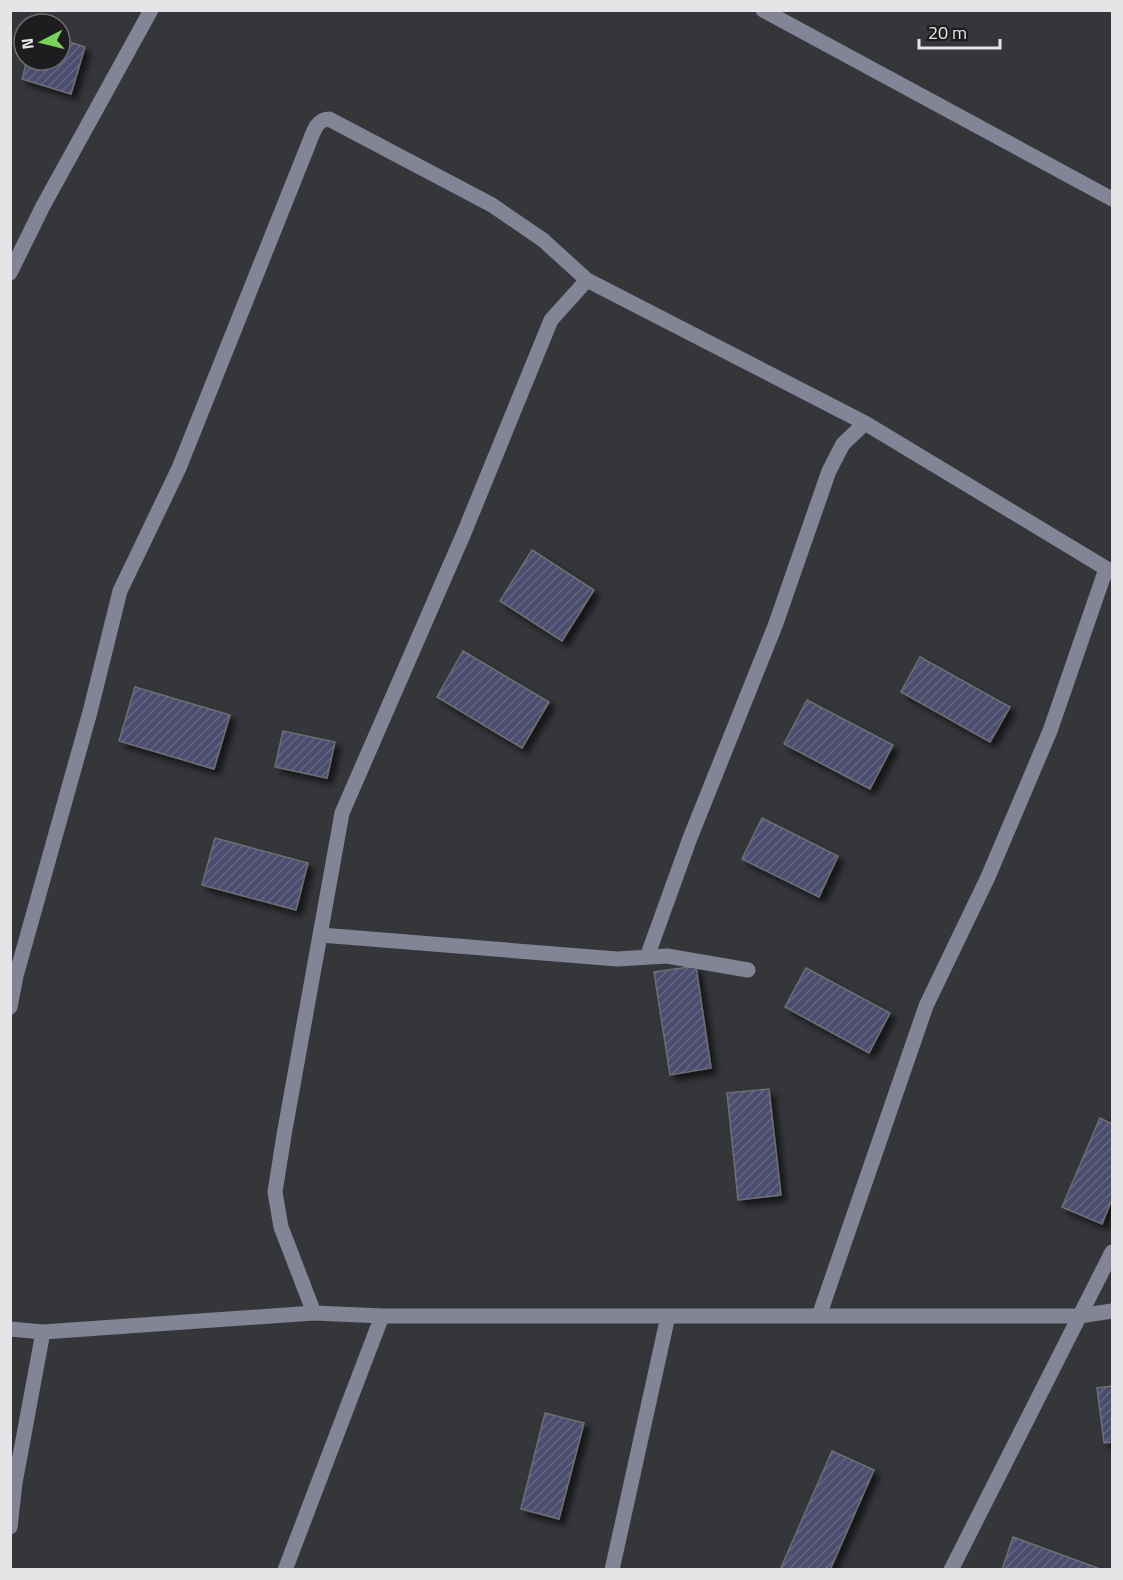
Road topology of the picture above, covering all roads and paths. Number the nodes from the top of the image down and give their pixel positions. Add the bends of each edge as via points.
1 (152, 10) edge
2 (763, 10) edge
3 (1113, 199) edge
4 (10, 273) edge
5 (587, 280) junction
6 (865, 423) junction
7 (1109, 571) edge
8 (321, 935) junction
9 (647, 957) junction
10 (748, 970) dead end
11 (10, 1007) edge
12 (1113, 1252) edge
13 (1113, 1311) edge
14 (315, 1313) junction
15 (382, 1316) junction
16 (668, 1316) junction
17 (819, 1316) junction
18 (1079, 1316) junction
19 (10, 1329) edge
20 (43, 1332) junction
21 (10, 1527) edge
22 (285, 1569) edge
23 (612, 1569) edge
24 (951, 1569) edge

1 - 4 street
2 - 3 street
5 - 6 street
5 - 8 street via 551,320 464,533 342,813
5 - 11 street via 543,240 492,205 329,119 319,122 179,468 120,591
6 - 7 street
6 - 9 street via 843,444 829,471 775,626
7 - 17 street via 1050,731 988,877 926,1006
8 - 9 street via 617,959
8 - 14 street via 275,1192 281,1227
9 - 10 street via 667,956
12 - 18 street
13 - 18 street
14 - 15 street
14 - 20 street
15 - 16 street
15 - 22 street
16 - 17 street
16 - 23 street
17 - 18 street
18 - 24 street
19 - 20 street
20 - 21 street

